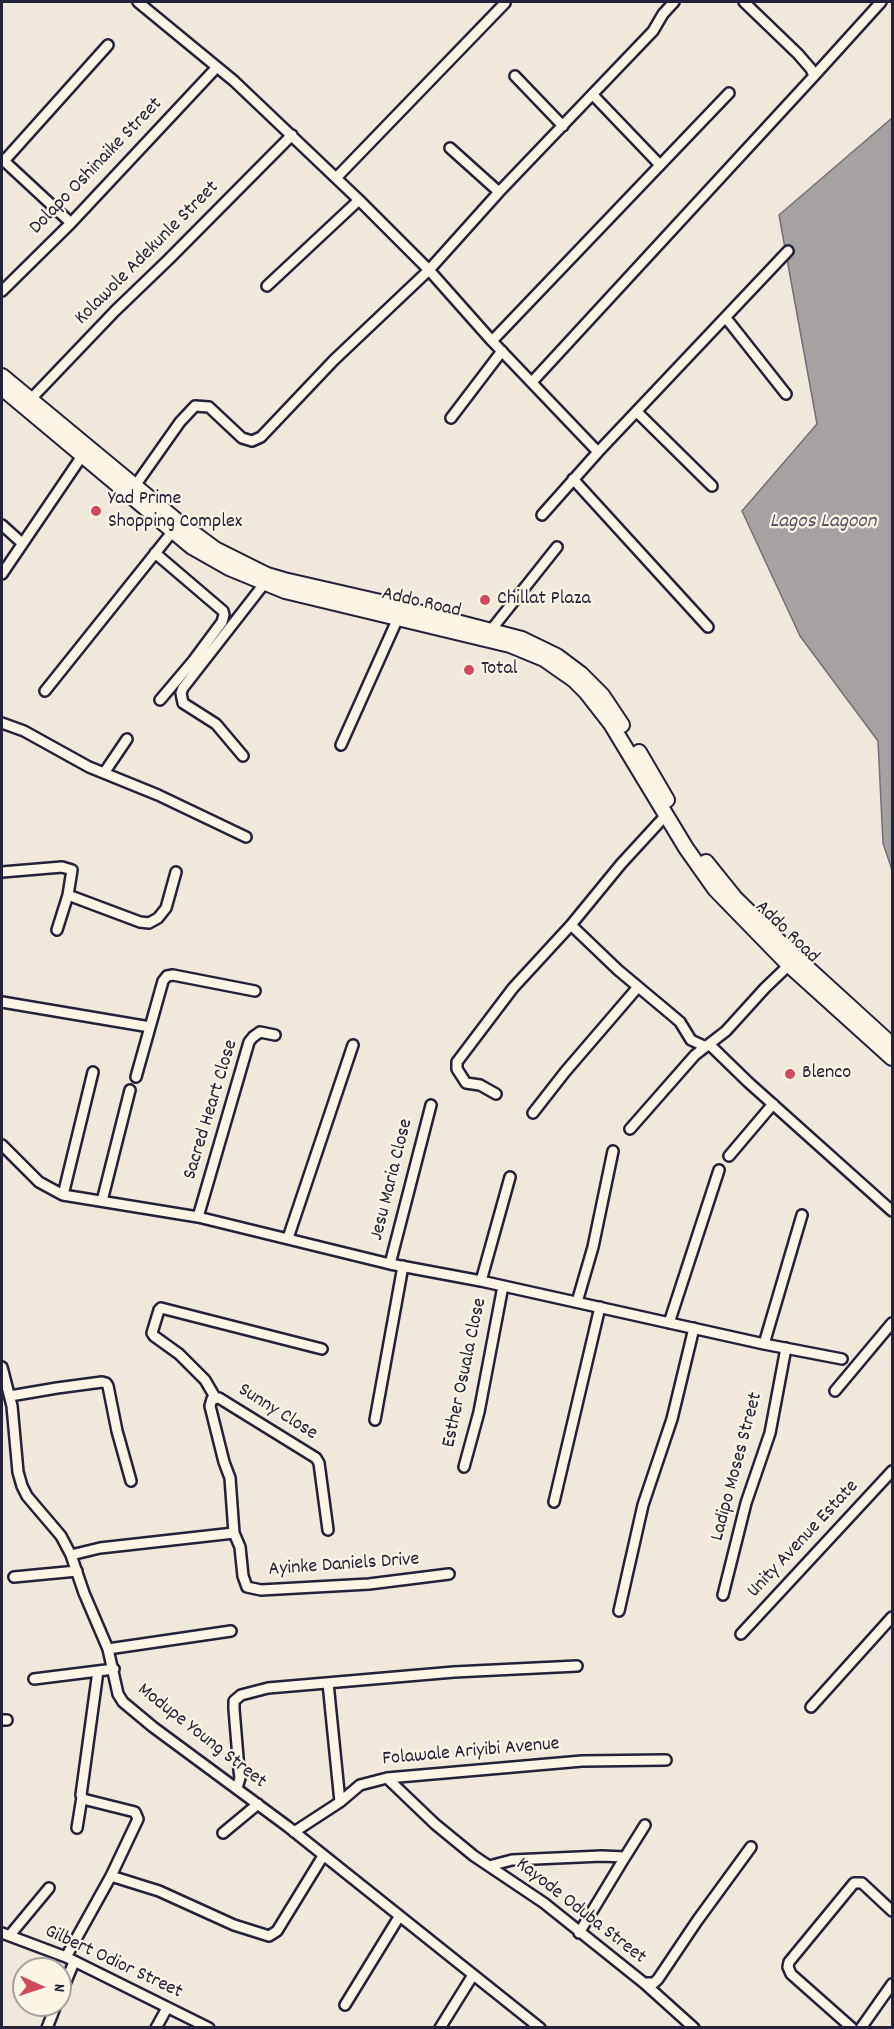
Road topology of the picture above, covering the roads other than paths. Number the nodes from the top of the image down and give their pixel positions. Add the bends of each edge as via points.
1 (138, 2) edge
2 (674, 2) edge
3 (744, 2) edge
4 (881, 2) edge
5 (505, 3) dead end
6 (108, 45) dead end
7 (217, 67) junction
8 (515, 76) dead end
9 (814, 76) junction
10 (729, 93) dead end
11 (592, 95) junction
12 (563, 126) junction
13 (292, 135) junction
14 (450, 148) dead end
15 (3, 160) edge
16 (660, 165) junction
17 (337, 177) junction
18 (499, 192) junction
19 (359, 200) junction
20 (71, 223) junction
21 (788, 251) dead end
22 (429, 270) junction
23 (267, 286) dead end
24 (2, 291) edge
25 (726, 318) junction
26 (492, 340) junction
27 (502, 351) junction
28 (2, 376) edge
29 (532, 382) junction
30 (2, 388) edge
31 (786, 394) dead end
32 (30, 400) junction
33 (637, 412) junction
34 (451, 418) dead end
35 (598, 452) junction
36 (82, 456) junction
37 (573, 479) junction
38 (712, 486) dead end
39 (132, 490) junction
40 (542, 515) dead end
41 (2, 525) edge
42 (173, 531) junction
43 (22, 543) junction
44 (556, 547) dead end
45 (155, 553) junction
46 (2, 574) edge
47 (264, 584) junction
48 (398, 618) junction
49 (708, 627) dead end
50 (491, 630) junction
51 (45, 691) dead end
52 (160, 700) dead end
53 (2, 723) edge
54 (127, 739) dead end
55 (341, 745) dead end
56 (243, 756) dead end
57 (104, 773) junction
58 (666, 815) junction
59 (246, 837) dead end
60 (2, 872) edge
61 (176, 872) dead end
62 (68, 895) junction
63 (571, 925) junction
64 (57, 930) dead end
65 (789, 964) junction
66 (638, 987) junction
67 (255, 992) dead end
68 (2, 1002) edge
69 (150, 1027) junction
70 (275, 1035) dead end
71 (710, 1045) junction
72 (892, 1045) edge
73 (353, 1046) dead end
74 (892, 1058) edge
75 (93, 1072) dead end
76 (136, 1077) dead end
77 (130, 1090) dead end
78 (496, 1094) dead end
79 (773, 1104) junction
80 (431, 1105) dead end
81 (534, 1113) dead end
82 (630, 1129) dead end
83 (2, 1145) edge
84 (613, 1151) dead end
85 (729, 1155) dead end
86 (719, 1170) dead end
87 (510, 1177) dead end
88 (63, 1195) junction
89 (102, 1200) junction
90 (892, 1211) edge
91 (802, 1215) dead end
92 (198, 1217) junction
93 (288, 1238) junction
94 (390, 1264) junction
95 (403, 1266) junction
96 (481, 1281) junction
97 (503, 1286) junction
98 (577, 1302) junction
99 (600, 1307) junction
100 (669, 1323) junction
101 (892, 1323) edge
102 (694, 1328) junction
103 (764, 1344) junction
104 (786, 1348) junction
105 (322, 1349) dead end
106 (842, 1359) dead end
107 (2, 1367) edge
108 (835, 1391) dead end
109 (10, 1396) junction
110 (215, 1397) junction
111 (12, 1406) junction
112 (2, 1408) edge
113 (375, 1420) dead end
114 (464, 1467) dead end
115 (892, 1471) edge
116 (131, 1481) dead end
117 (554, 1502) dead end
118 (328, 1530) dead end
119 (234, 1533) junction
120 (71, 1555) junction
121 (77, 1571) junction
122 (449, 1574) dead end
123 (14, 1577) dead end
124 (723, 1595) dead end
125 (619, 1611) dead end
126 (892, 1617) edge
127 (231, 1631) dead end
128 (741, 1634) dead end
129 (108, 1649) junction
130 (576, 1666) dead end
131 (114, 1669) junction
132 (98, 1671) junction
133 (34, 1679) dead end
134 (328, 1683) junction
135 (811, 1707) dead end
136 (666, 1760) dead end
137 (387, 1778) junction
138 (237, 1788) junction
139 (82, 1797) junction
140 (340, 1802) junction
141 (258, 1804) junction
142 (645, 1825) dead end
143 (78, 1828) dead end
144 (294, 1832) junction
145 (224, 1833) dead end
146 (751, 1847) dead end
147 (323, 1856) junction
148 (625, 1857) junction
149 (489, 1866) junction
150 (111, 1876) junction
151 (49, 1888) dead end
152 (892, 1911) edge
153 (399, 1917) junction
154 (579, 1933) junction
155 (6, 1934) edge
156 (63, 1957) edge
157 (71, 1957) edge
158 (72, 1961) edge
159 (473, 1975) junction
160 (644, 1983) junction
161 (892, 1984) edge
162 (345, 2005) dead end
163 (167, 2007) junction
164 (156, 2028) edge
165 (209, 2028) edge
166 (440, 2028) edge
167 (540, 2028) edge
168 (694, 2028) edge
169 (852, 2028) edge
170 (861, 2028) edge

1 - 7 street
2 - 11 street via 653,31
3 - 9 street via 798,54
4 - 9 street
5 - 17 street
6 - 15 street
7 - 13 street
7 - 20 street, Dolapo Oshinaike Street
8 - 12 street
9 - 29 street
10 - 16 street
11 - 12 street
11 - 16 street
12 - 18 street
13 - 17 street
13 - 32 street, Kolawole Adekunle Street
14 - 18 street
15 - 20 street
16 - 26 street
17 - 19 street
18 - 22 street
19 - 22 street
19 - 23 street
20 - 24 street, Dolapo Oshinaike Street
21 - 25 street
22 - 26 street
22 - 39 street via 334,360 261,437 252,441 242,438 208,407 195,406
25 - 31 street
25 - 33 street
26 - 27 street
27 - 29 street
27 - 34 street
28 - 32 main road, Addo Road
29 - 35 street
30 - 36 main road, Addo Road
32 - 39 main road, Addo Road
33 - 35 street
33 - 38 street
35 - 37 street
36 - 39 main road, Addo Road
36 - 43 street
37 - 40 street
37 - 49 street
39 - 42 main road, Addo Road
39 - 50 main road, Addo Road via 196,536 267,575
41 - 43 street
42 - 45 street
42 - 47 main road, Addo Road via 192,547
43 - 46 street
44 - 50 street
45 - 51 street
45 - 52 street via 224,615
47 - 48 main road, Addo Road
47 - 56 street via 181,693 183,703 216,724
48 - 55 street
48 - 58 main road, Addo Road via 510,645 544,659 586,692 602,711
50 - 72 main road, Addo Road via 557,656 595,687 702,856 735,898
53 - 57 street
54 - 57 street
57 - 59 street
58 - 63 street
58 - 65 main road, Addo Road via 715,889
60 - 62 street via 68,868 72,872
61 - 62 street via 166,908 149,923
62 - 64 street
63 - 66 street
63 - 78 street via 513,988 455,1065 466,1083
65 - 71 street
65 - 74 main road, Addo Road
66 - 71 street via 680,1022 691,1040
66 - 81 street
67 - 69 street via 167,976
68 - 69 street
69 - 76 street
70 - 92 street, Sacred Heart Close via 260,1032 249,1042
71 - 79 street
71 - 82 street via 695,1055
73 - 93 street
75 - 88 street
77 - 89 street
79 - 85 street
79 - 90 street
80 - 94 street, Jesu Maria Close
83 - 88 street via 39,1182
84 - 98 street
86 - 100 street
87 - 96 street
88 - 89 street
89 - 92 street
91 - 103 street
92 - 93 street
93 - 94 street
94 - 95 street
95 - 96 street
95 - 113 street
96 - 97 street
97 - 98 street
97 - 114 street, Esther Osuala Close via 479,1412
98 - 99 street
99 - 100 street
99 - 117 street
100 - 102 street
101 - 108 street
102 - 103 street
102 - 125 street
103 - 104 street
104 - 106 street
104 - 124 street, Ladipo Moses Street via 770,1433 746,1503
105 - 110 street via 161,1308 153,1336 179,1354 205,1380
107 - 109 street, Modupe Young Street
109 - 111 street, Modupe Young Street
109 - 116 street via 106,1383
110 - 118 street, Sunny Close via 316,1458
110 - 119 street, Sunny Close via 210,1406 230,1478
111 - 112 street
111 - 120 street, Modupe Young Street via 22,1486
115 - 128 street, Unity Avenue Estate
119 - 120 street via 100,1548
119 - 122 street, Ayinke Daniels Drive via 241,1551 244,1582 250,1589 369,1584
120 - 121 street, Modupe Young Street
121 - 123 street
121 - 129 street, Modupe Young Street
126 - 135 street
127 - 129 street
129 - 131 street, Modupe Young Street
130 - 134 street
131 - 132 street
131 - 138 street, Modupe Young Street via 123,1702
132 - 133 street
132 - 139 street
134 - 138 street via 251,1691 237,1698
134 - 140 street
136 - 137 street, Folawale Ariyibi Avenue via 582,1761
137 - 140 street, Folawale Ariyibi Avenue via 360,1785
137 - 149 street, Kayode Oduba Street via 435,1824
138 - 141 street, Modupe Young Street
139 - 143 street
139 - 150 street via 137,1815
140 - 144 street, Folawale Ariyibi Avenue
141 - 144 street, Modupe Young Street
141 - 145 street
142 - 148 street
144 - 147 street, Modupe Young Street
146 - 160 street, Kayode Oduba Street via 658,1979
147 - 150 street via 277,1931 269,1936 234,1925 159,1891
147 - 153 street, Modupe Young Street
148 - 149 street via 513,1860
148 - 154 street
149 - 154 street, Kayode Oduba Street via 544,1903
150 - 157 street
151 - 155 street
152 - 169 street via 862,1883 854,1883 789,1962 791,1974
153 - 159 street, Modupe Young Street
153 - 162 street
154 - 160 street, Kayode Oduba Street
155 - 156 street, Gilbert Odior Street
158 - 163 street, Gilbert Odior Street
159 - 166 street
159 - 167 street, Modupe Young Street
160 - 168 street
161 - 170 street
163 - 164 street
163 - 165 street, Gilbert Odior Street

